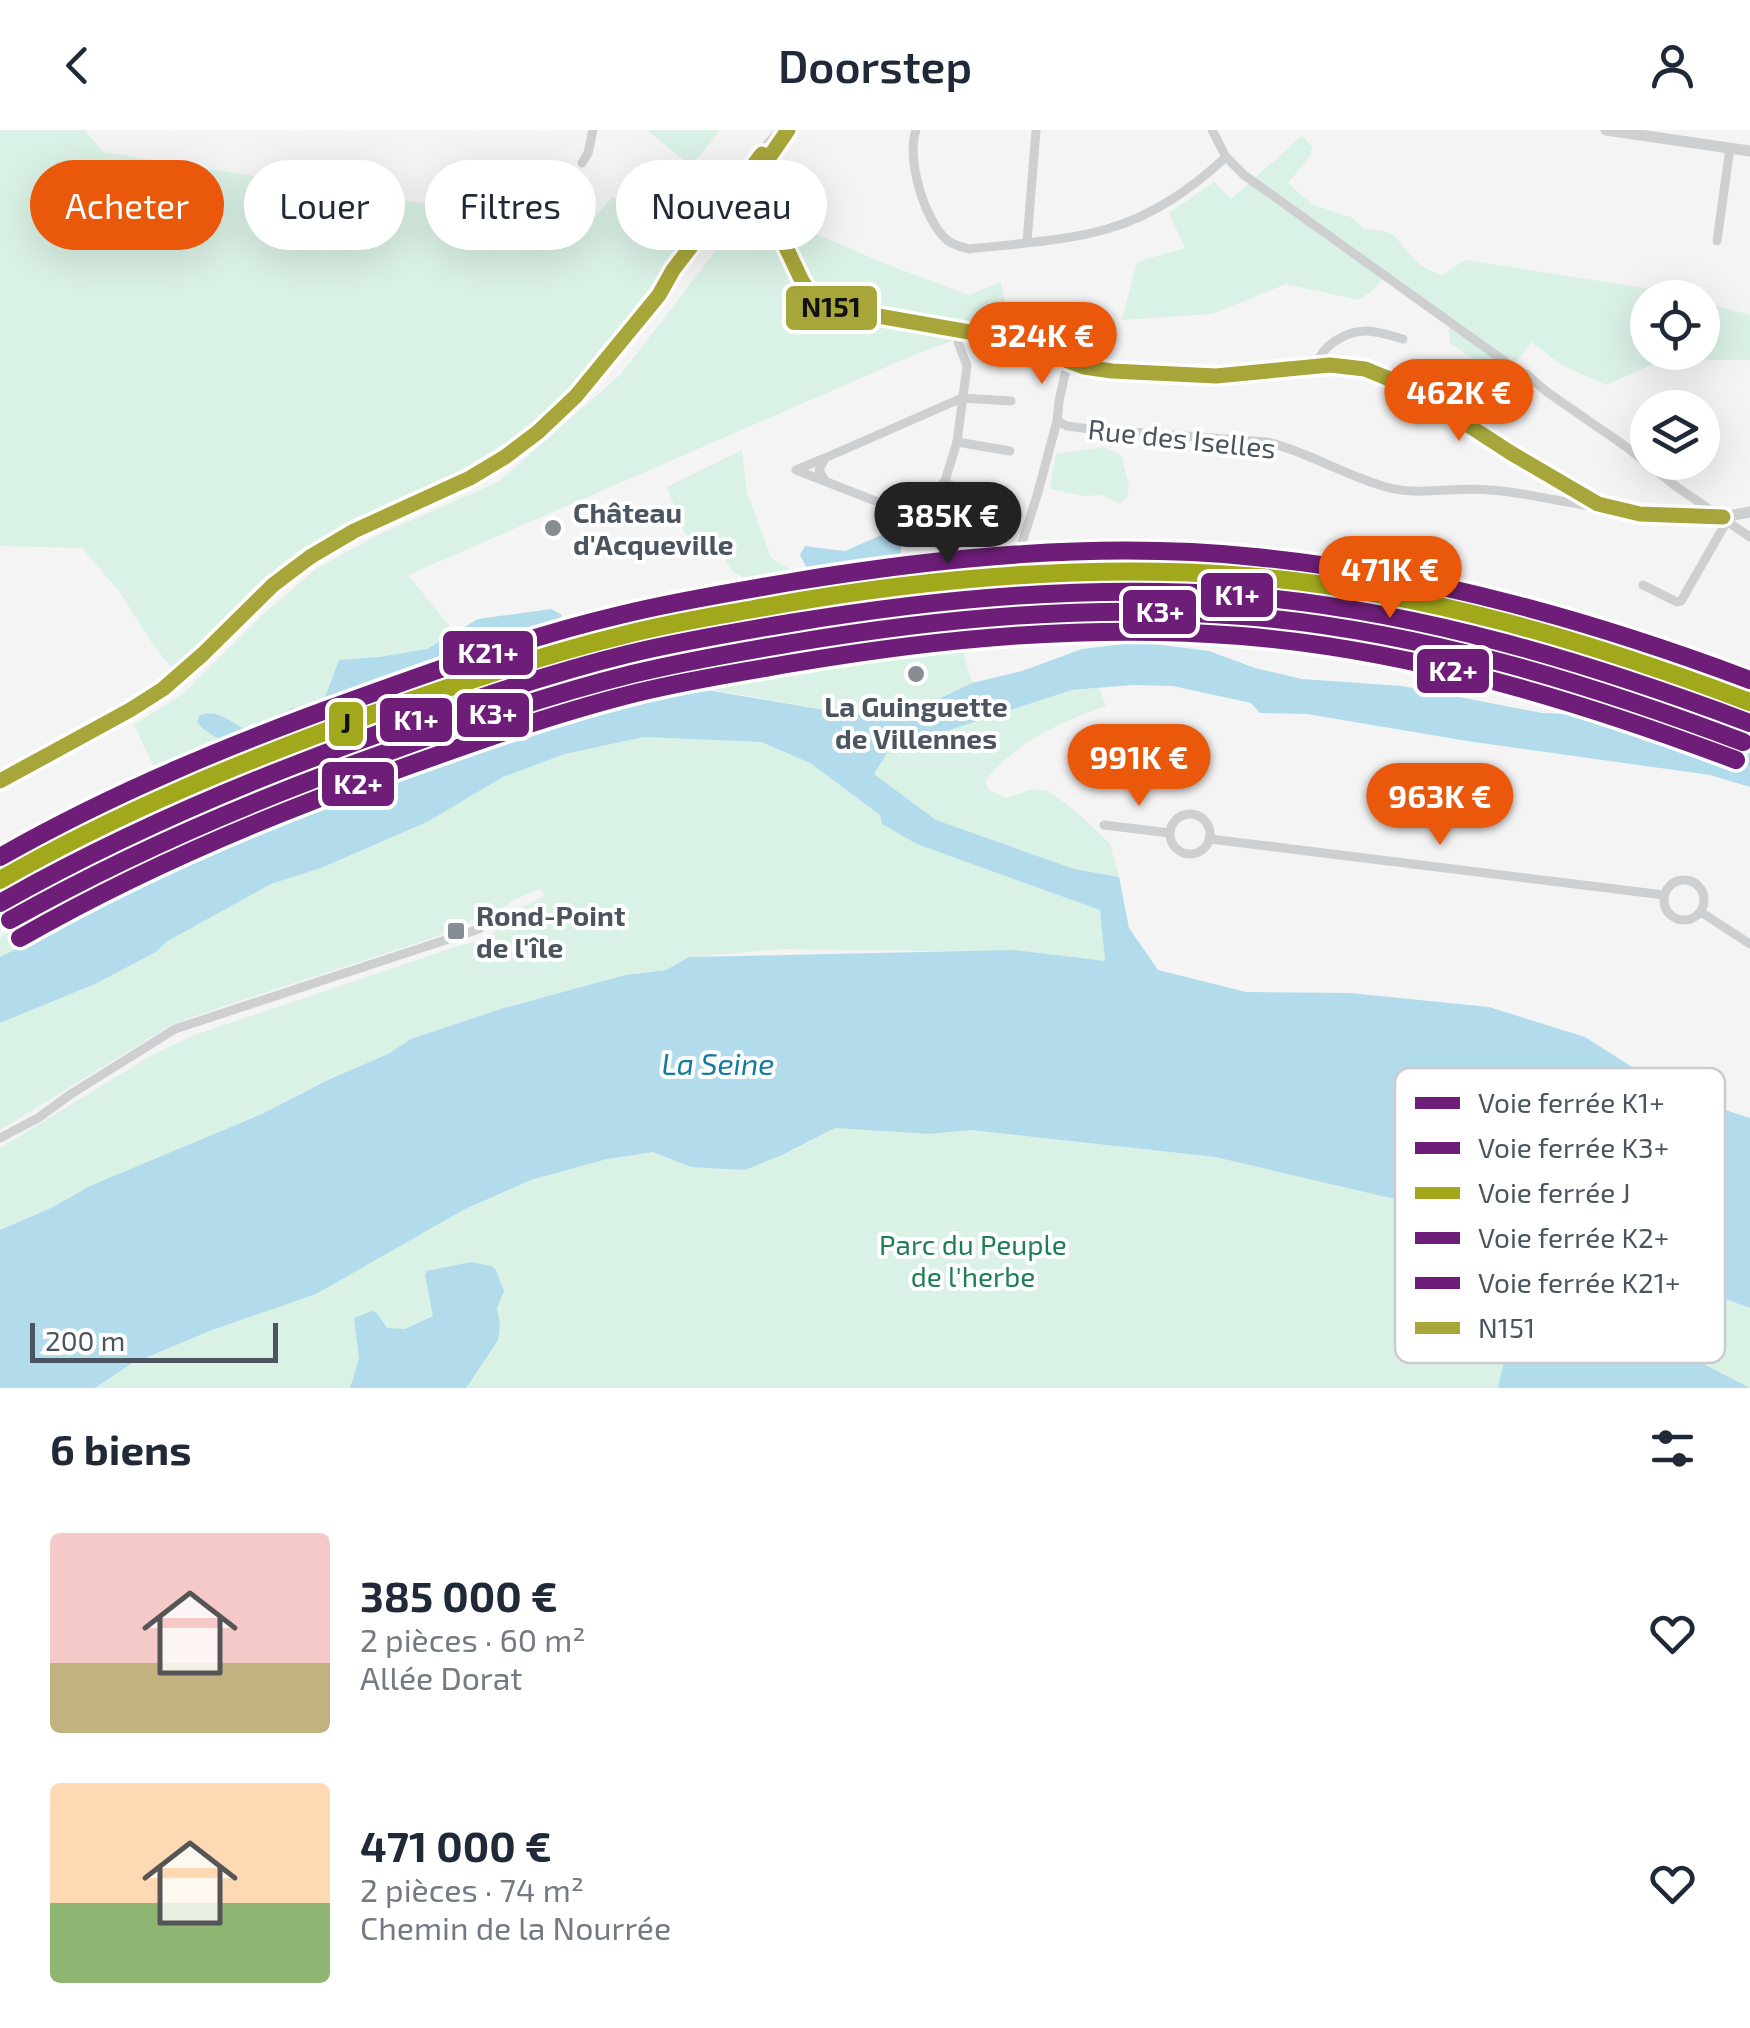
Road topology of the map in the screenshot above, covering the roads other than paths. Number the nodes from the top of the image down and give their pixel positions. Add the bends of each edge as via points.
1 (593, 130) edge
2 (786, 130) edge
3 (916, 130) edge
4 (1036, 130) edge
5 (1212, 130) edge
6 (1606, 130) edge
7 (1730, 148) junction
8 (1750, 151) edge
9 (1226, 158) junction
10 (584, 160) edge
11 (762, 160) edge
12 (767, 160) edge
13 (1718, 241) dead end
14 (1027, 242) junction
15 (689, 250) edge
16 (699, 250) edge
17 (787, 250) edge
18 (659, 295) junction
19 (960, 330) junction
20 (1403, 340) dead end
21 (1068, 361) junction
22 (1315, 366) junction
23 (962, 398) junction
24 (1011, 401) dead end
25 (1057, 421) junction
26 (957, 442) junction
27 (1010, 451) dead end
28 (825, 458) junction
29 (825, 481) junction
30 (943, 484) junction
31 (995, 497) dead end
32 (1598, 504) junction
33 (1750, 512) edge
34 (1725, 519) junction
35 (932, 522) junction
36 (1750, 537) edge
37 (1014, 556) junction
38 (1003, 584) dead end
39 (1644, 585) dead end
40 (1005, 606) dead end
41 (1750, 734) edge
42 (2, 780) edge
43 (1104, 825) dead end
44 (1170, 833) junction
45 (1210, 839) junction
46 (1664, 895) junction
47 (1700, 912) junction
48 (480, 929) dead end
49 (1750, 944) edge
50 (0, 1138) edge

1 - 10 street
2 - 11 main road
2 - 12 main road
3 - 14 street via 911,142 918,183 949,243 969,249
4 - 14 street
5 - 9 street
6 - 7 street
7 - 8 street
7 - 13 street
9 - 14 street via 1167,204 1128,222
9 - 34 street
15 - 18 main road
16 - 18 main road
17 - 19 street via 820,304
18 - 42 main road via 584,388 522,445 310,557 163,688
19 - 21 street via 1009,338
19 - 23 street via 967,366
20 - 22 street via 1370,331 1350,334 1324,348
21 - 22 street via 1112,371 1216,376
21 - 25 street
22 - 32 street via 1354,367 1392,380
23 - 24 street
23 - 26 street
23 - 28 street
25 - 32 street, Rue des Iselles via 1266,442 1404,490 1490,490
25 - 37 street
26 - 27 street
26 - 30 street
28 - 29 street via 818,470
28 - 29 street via 796,470
29 - 35 street
30 - 31 street
30 - 35 street
32 - 34 street via 1640,514
33 - 34 street
34 - 36 street
34 - 39 street via 1681,600
35 - 37 street via 940,548 994,546
37 - 38 street
40 - 41 street via 1056,616 1302,626 1484,660 1577,687 1612,682
43 - 44 street
44 - 45 street via 1184,854 1198,854
44 - 45 street via 1175,820 1193,814 1209,826
45 - 46 street
46 - 47 street via 1675,919
46 - 47 street via 1671,884 1690,881 1704,900
47 - 49 street
48 - 50 street via 175,1029

